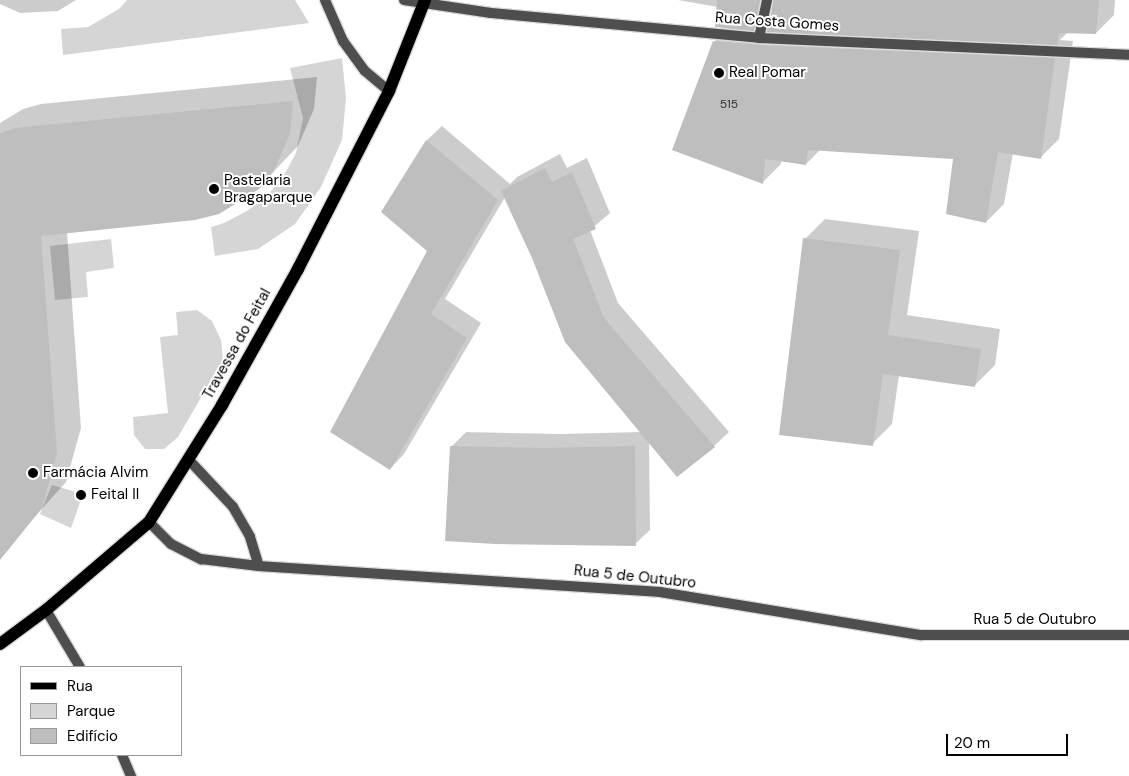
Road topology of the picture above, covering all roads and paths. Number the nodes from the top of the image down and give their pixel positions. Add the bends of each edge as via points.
1 (325, 0) edge
2 (404, 0) edge
3 (768, 0) edge
4 (425, 1) edge
5 (759, 38) junction
6 (1129, 55) edge
7 (389, 91) junction
8 (188, 459) junction
9 (148, 522) junction
10 (259, 566) junction
11 (46, 610) junction
12 (1129, 635) edge
13 (0, 644) edge
14 (79, 666) edge
15 (122, 756) edge
16 (131, 776) edge

1 - 7 street via 343,41 365,71
2 - 4 street, Rua Costa Gomes
3 - 5 street
4 - 5 street, Rua Costa Gomes via 492,13
4 - 7 main road, Travessa do Feital
5 - 6 street, Rua Costa Gomes
7 - 8 main road, Travessa do Feital via 298,269
8 - 9 main road, Travessa do Feital
8 - 10 street via 233,506 250,537
9 - 10 street, Rua 5 de Outubro via 172,544 201,559
9 - 11 main road, Travessa do Feital
10 - 12 street, Rua 5 de Outubro via 660,592 922,635
11 - 13 main road, Travessa do Feital
11 - 14 street
15 - 16 street

